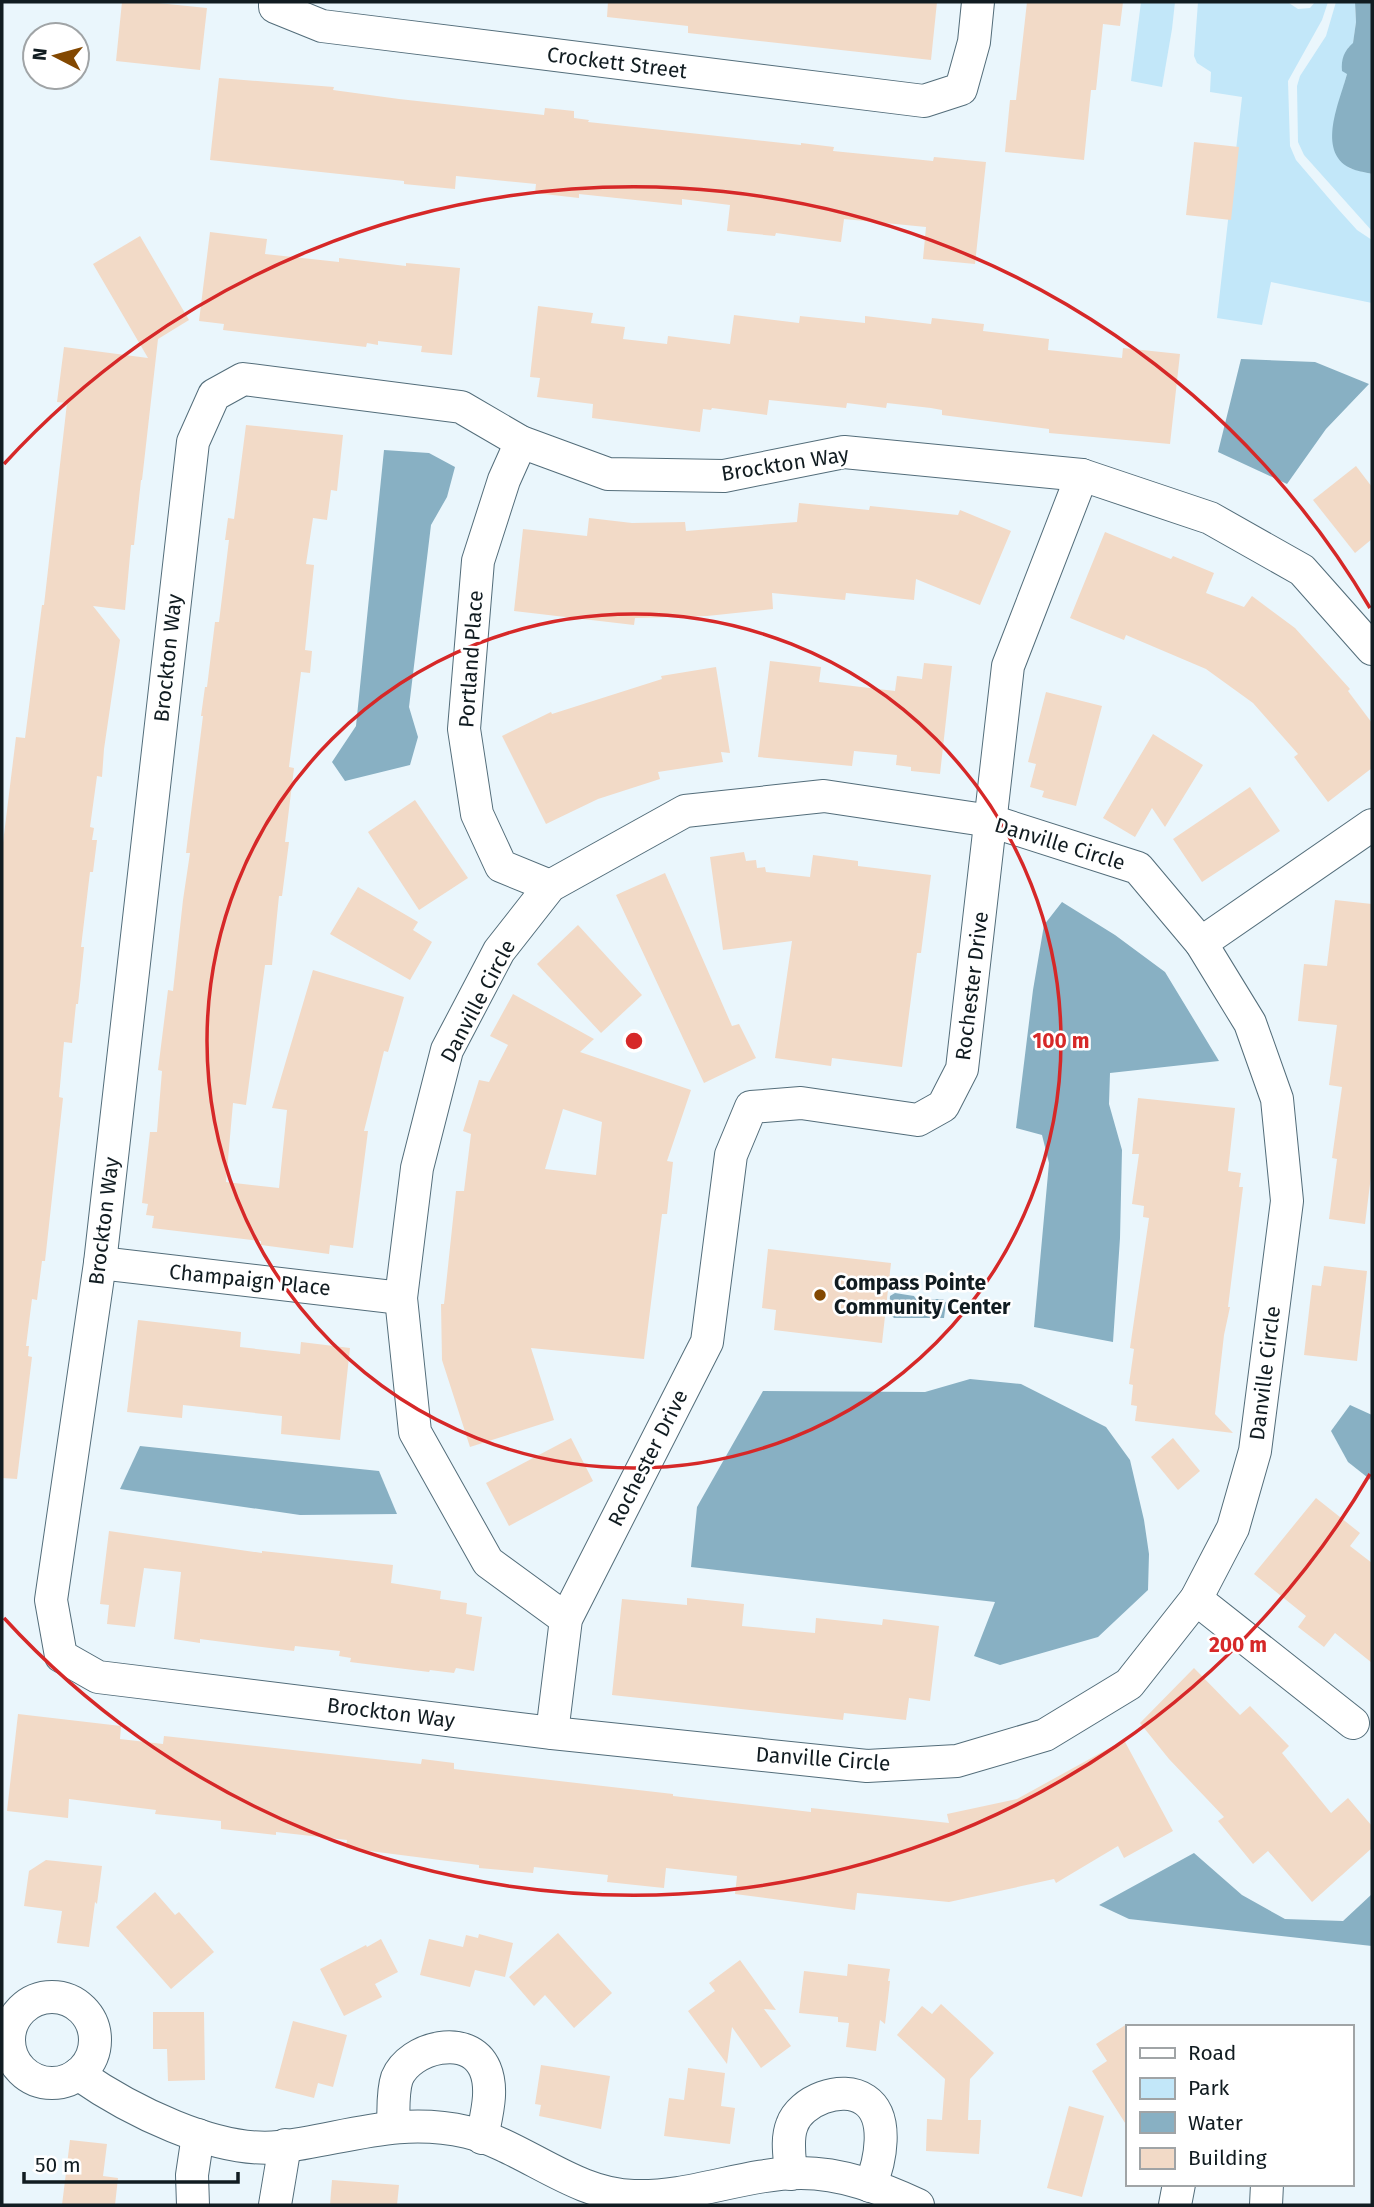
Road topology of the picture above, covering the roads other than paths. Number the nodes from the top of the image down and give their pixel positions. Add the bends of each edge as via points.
1 (978, 2) edge
2 (275, 4) edge
3 (521, 442) junction
4 (1082, 475) junction
5 (1371, 644) edge
6 (991, 821) junction
7 (1372, 825) edge
8 (550, 886) junction
9 (1201, 943) junction
10 (100, 1264) junction
11 (401, 1298) junction
12 (1196, 1599) junction
13 (566, 1619) junction
14 (1353, 1723) dead end
15 (552, 1733) junction
16 (78, 2074) dead end
17 (393, 2127) junction
18 (198, 2135) junction
19 (482, 2138) junction
20 (285, 2145) junction
21 (791, 2174) junction
22 (870, 2186) junction
23 (1179, 2186) edge
24 (1266, 2186) edge
25 (585, 2196) edge
26 (676, 2199) edge
27 (193, 2205) edge
28 (275, 2205) edge
29 (918, 2205) edge
30 (1175, 2205) edge
31 (1266, 2205) edge

1 - 2 street, Crockett Street via 974,42 961,89 924,101 322,26
3 - 4 street, Brockton Way via 608,474 724,475 845,452
3 - 8 street, Portland Place via 478,561 464,729 477,814 501,866
3 - 10 street, Brockton Way via 461,407 243,379 214,395 192,442
4 - 5 street, Brockton Way via 1210,518 1302,570
4 - 6 street, Rochester Drive via 1008,666
6 - 8 street, Danville Circle via 824,796 685,811
6 - 9 street, Danville Circle via 1138,868
6 - 13 street, Rochester Drive via 962,1069 943,1106 918,1120 801,1103 751,1107 731,1155 707,1342
7 - 9 street
8 - 11 street, Danville Circle via 499,951 447,1050 417,1168
9 - 12 street, Danville Circle via 1250,1023 1277,1099 1287,1201 1255,1451 1233,1528
10 - 11 street, Champaign Place
10 - 15 street, Brockton Way via 51,1600 61,1656 97,1677
11 - 13 street, Danville Circle via 415,1432 488,1562
12 - 14 street
12 - 15 street, Danville Circle via 1129,1684 1045,1735 957,1761 867,1766
13 - 15 street, Rochester Drive
16 - 18 street via 104,2092
17 - 19 street via 435,2126
17 - 19 street via 394,2091 410,2060 450,2047 477,2057 485,2069 489,2101
17 - 20 street
18 - 20 street via 250,2146
18 - 27 street
19 - 25 street
20 - 28 street
21 - 22 street via 838,2176
21 - 22 street via 789,2145 797,2113 823,2098 853,2095 874,2108 880,2126 878,2168
21 - 26 street
22 - 29 street
23 - 30 street
24 - 31 street
25 - 26 street

